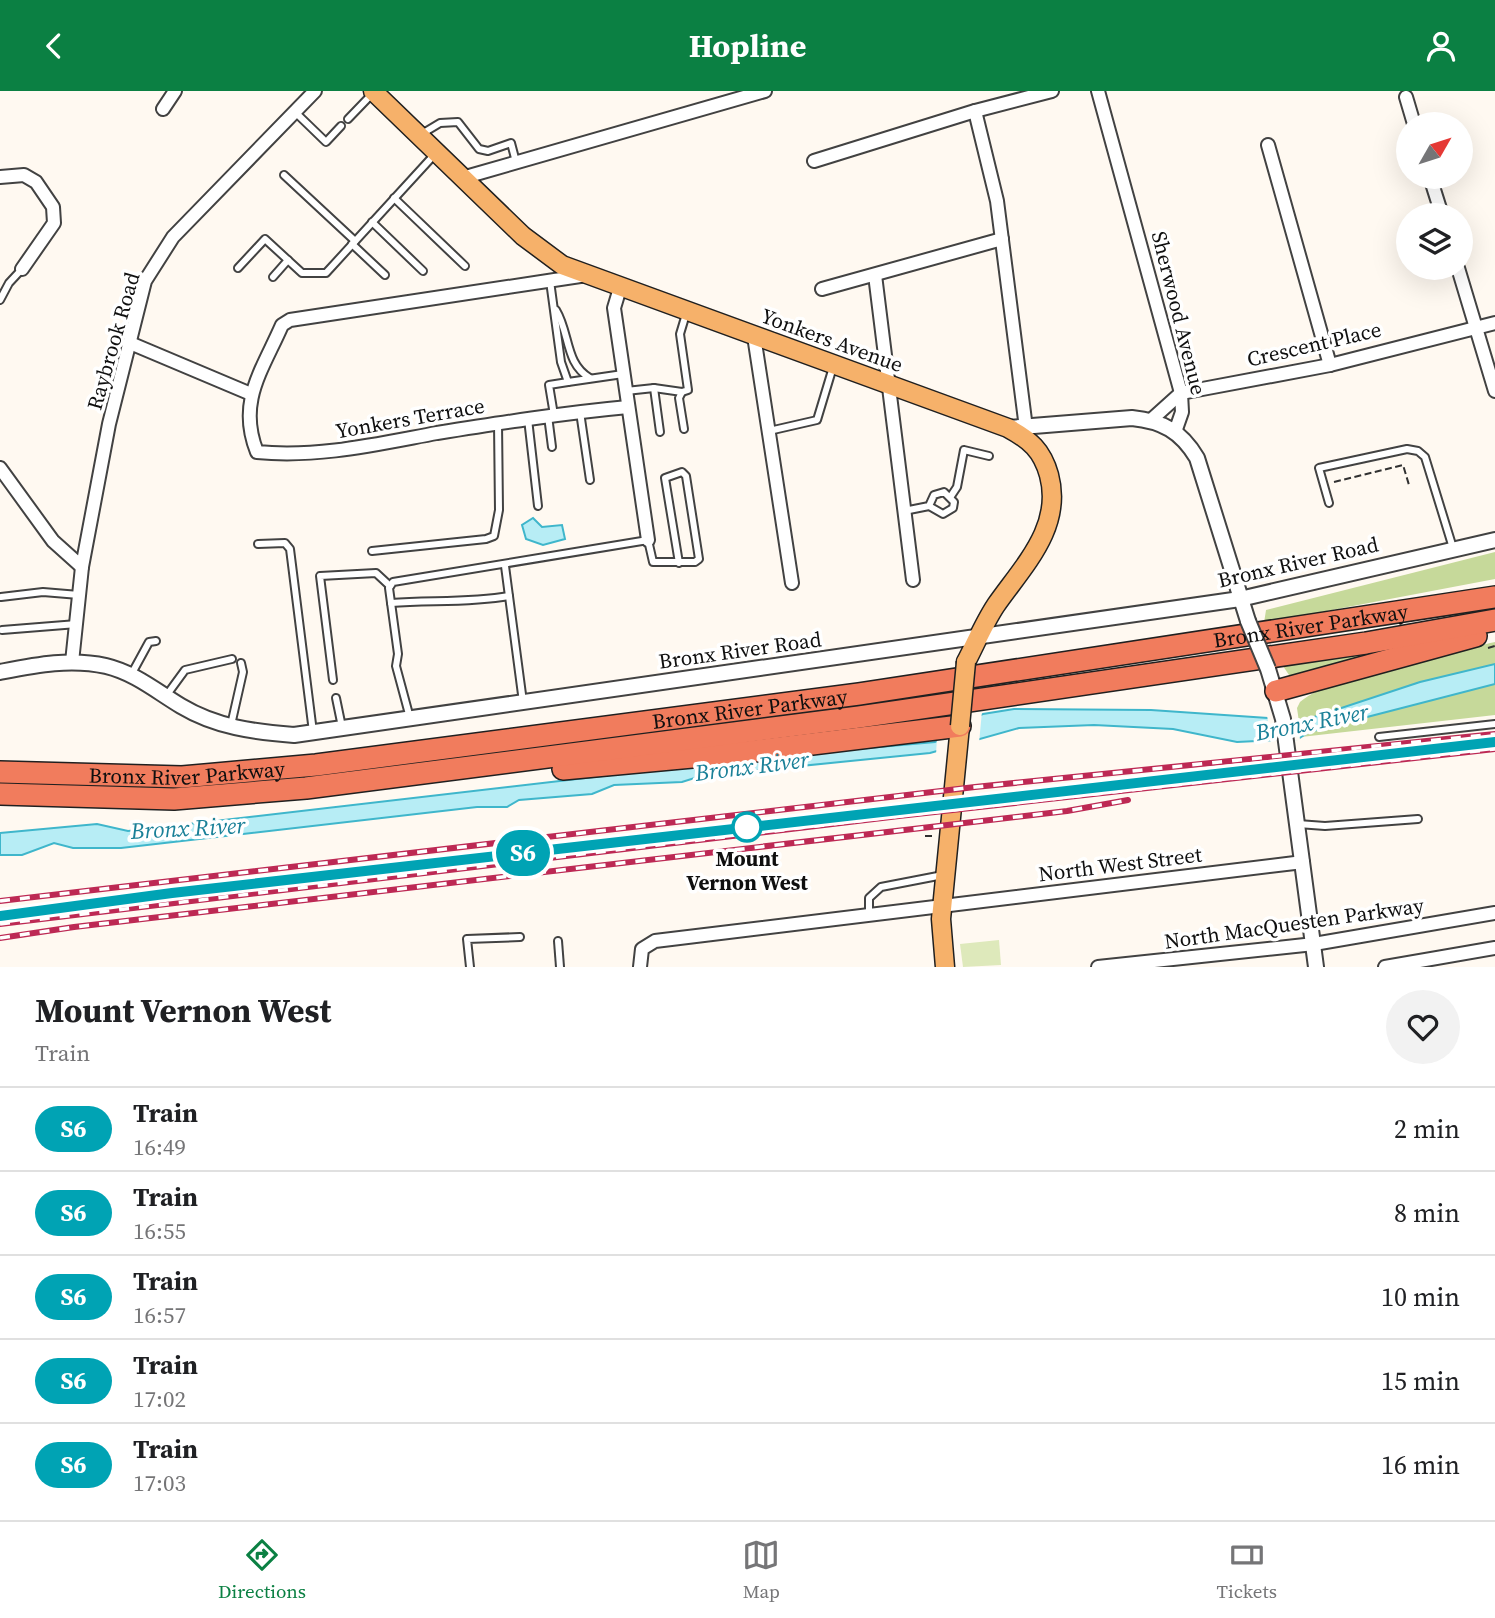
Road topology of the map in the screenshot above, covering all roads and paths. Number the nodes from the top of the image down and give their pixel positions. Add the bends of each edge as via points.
1 (175, 91) edge
2 (315, 91) edge
3 (765, 91) edge
4 (1052, 91) edge
5 (1098, 91) edge
6 (373, 92) edge
7 (1406, 97) dead end
8 (163, 109) dead end
9 (975, 111) junction
10 (295, 112) junction
11 (1410, 112) edge
12 (348, 119) dead end
13 (341, 126) dead end
14 (419, 136) junction
15 (1268, 145) dead end
16 (436, 152) junction
17 (814, 162) dead end
18 (517, 163) junction
19 (284, 175) dead end
20 (0, 177) edge
21 (463, 178) junction
22 (394, 198) junction
23 (372, 222) junction
24 (1002, 239) junction
25 (353, 243) junction
26 (288, 260) junction
27 (465, 265) dead end
28 (238, 268) dead end
29 (22, 269) joint
30 (423, 271) dead end
31 (385, 275) dead end
32 (587, 275) junction
33 (875, 275) junction
34 (272, 278) dead end
35 (1462, 280) edge
36 (550, 281) junction
37 (620, 288) junction
38 (822, 289) dead end
39 (0, 300) edge
40 (553, 305) junction
41 (687, 312) junction
42 (1495, 323) edge
43 (1476, 328) junction
44 (754, 336) junction
45 (130, 343) junction
46 (834, 365) junction
47 (1330, 365) junction
48 (623, 374) junction
49 (592, 379) junction
50 (568, 382) junction
51 (887, 384) junction
52 (654, 388) junction
53 (626, 391) junction
54 (1495, 391) edge
55 (682, 392) junction
56 (1181, 393) junction
57 (251, 394) junction
58 (628, 407) junction
59 (580, 412) junction
60 (551, 415) junction
61 (527, 419) junction
62 (1151, 420) junction
63 (498, 423) junction
64 (1017, 428) junction
65 (684, 429) dead end
66 (769, 431) junction
67 (660, 432) dead end
68 (1175, 432) junction
69 (552, 447) dead end
70 (989, 456) dead end
71 (0, 468) edge
72 (590, 480) dead end
73 (1323, 483) junction
74 (1409, 485) dead end
75 (951, 496) junction
76 (1329, 503) dead end
77 (538, 506) dead end
78 (929, 506) junction
79 (904, 510) junction
80 (648, 540) junction
81 (1495, 540) edge
82 (258, 544) dead end
83 (1453, 548) junction
84 (372, 551) dead end
85 (679, 563) junction
86 (505, 566) junction
87 (82, 567) junction
88 (913, 580) dead end
89 (792, 583) dead end
90 (390, 586) junction
91 (79, 595) junction
92 (509, 596) junction
93 (1, 597) edge
94 (1495, 597) edge
95 (1240, 599) junction
96 (391, 603) junction
97 (1495, 620) edge
98 (76, 624) junction
99 (1495, 629) edge
100 (2, 630) dead end
101 (980, 634) junction
102 (156, 641) dead end
103 (232, 659) dead end
104 (72, 661) junction
105 (241, 663) dead end
106 (0, 672) edge
107 (131, 675) junction
108 (333, 680) dead end
109 (1276, 691) junction
110 (166, 696) junction
111 (336, 698) dead end
112 (523, 702) junction
113 (410, 718) junction
114 (1495, 724) edge
115 (960, 726) junction
116 (230, 727) junction
117 (342, 728) junction
118 (313, 732) junction
119 (1379, 737) dead end
120 (0, 772) edge
121 (431, 772) junction
122 (0, 794) edge
123 (1418, 819) dead end
124 (1298, 824) junction
125 (932, 836) dead end
126 (925, 837) dead end
127 (1303, 862) junction
128 (945, 875) junction
129 (942, 905) junction
130 (1495, 913) edge
131 (869, 914) junction
132 (520, 937) dead end
133 (558, 941) dead end
134 (1314, 944) junction
135 (1495, 948) edge
136 (470, 967) edge
137 (560, 967) edge
138 (640, 967) edge
139 (945, 967) edge
140 (1098, 967) edge
141 (1317, 967) edge
142 (1385, 967) edge

1 - 8 street
2 - 10 street, Raybrook Road
3 - 18 street
4 - 9 street
5 - 56 street, Sherwood Avenue
6 - 12 lane
6 - 14 main road, Yonkers Avenue
7 - 11 street
9 - 17 street
9 - 24 street
10 - 13 lane via 326,142
10 - 45 street, Raybrook Road via 173,237 145,281
14 - 16 main road, Yonkers Avenue
14 - 18 lane via 440,123 458,121 478,149 488,151 511,143
15 - 47 street
16 - 21 main road, Yonkers Avenue
16 - 22 lane
18 - 21 street
19 - 25 lane
20 - 29 street via 24,175 36,182 53,207 54,223
21 - 32 main road, Yonkers Avenue via 543,252
22 - 23 lane
22 - 27 lane
23 - 25 lane
23 - 30 lane
24 - 33 street
24 - 64 street
25 - 26 lane via 326,273 302,273
25 - 31 lane
26 - 28 lane via 265,239
26 - 34 lane
29 - 39 lane
32 - 36 street
32 - 37 main road, Yonkers Avenue
33 - 38 street
33 - 51 street
35 - 43 street
36 - 40 lane
36 - 57 street via 290,320 282,325
37 - 41 main road, Yonkers Avenue
37 - 48 street via 614,308
40 - 49 lane via 566,326 577,371
40 - 50 lane
41 - 44 main road, Yonkers Avenue
41 - 55 lane via 680,334 688,390
42 - 43 street, Crescent Place
43 - 47 street, Crescent Place
43 - 54 street
44 - 46 main road, Yonkers Avenue
44 - 66 street
45 - 57 street
45 - 87 street, Raybrook Road via 109,423
46 - 51 main road, Yonkers Avenue
46 - 66 lane via 817,420
47 - 56 street, Crescent Place
48 - 49 lane
48 - 53 street
49 - 50 lane
50 - 60 lane via 549,385
51 - 64 main road, Yonkers Avenue
51 - 79 street
52 - 53 lane
52 - 55 lane
52 - 67 lane
53 - 58 street
55 - 65 lane
56 - 62 street
56 - 68 street, Sherwood Avenue via 1182,412
57 - 63 street, Yonkers Terrace via 248,429 257,452 335,451
58 - 59 street, Yonkers Terrace
58 - 80 street
59 - 60 street, Yonkers Terrace
59 - 72 lane
60 - 61 street, Yonkers Terrace
60 - 69 lane
61 - 63 street, Yonkers Terrace
61 - 77 lane
62 - 64 street via 1107,417
62 - 68 street
63 - 84 lane via 499,510 494,535 486,540
64 - 101 main road, Yonkers Avenue via 1044,457 1054,493 1051,513 1045,534
66 - 89 street
68 - 95 street via 1196,458
70 - 75 lane via 964,450
71 - 87 street via 53,541
73 - 74 path via 1403,465
73 - 76 lane
73 - 83 lane via 1319,468 1407,449 1418,451 1425,457
75 - 78 lane via 944,492 934,495
75 - 78 lane via 953,507 943,514
78 - 79 lane
79 - 88 street
80 - 85 lane via 653,562
80 - 86 lane
81 - 83 street, Bronx River Road
82 - 118 lane via 285,543 290,549
83 - 95 street, Bronx River Road
85 - 85 lane via 699,559 682,472 665,478
86 - 90 lane
86 - 92 lane
87 - 91 street, Raybrook Road
90 - 96 lane
90 - 108 lane via 376,573 320,576
91 - 93 lane via 43,592
91 - 98 street, Raybrook Road
92 - 96 lane via 476,602
92 - 112 lane
94 - 120 highway, Bronx River Parkway via 870,692 316,765 182,777
95 - 101 street, Bronx River Road
95 - 109 street, bridge
96 - 113 lane via 396,666
97 - 121 highway, Bronx River Parkway via 890,713
98 - 100 lane
98 - 104 street, Raybrook Road
99 - 109 highway
101 - 112 street, Bronx River Road
101 - 115 main road, Yonkers Avenue, bridge via 966,662
102 - 107 lane via 149,642
103 - 110 lane via 185,670
104 - 106 street, Bronx River Road
104 - 107 street, Bronx River Road
105 - 116 lane
107 - 110 street, Bronx River Road
109 - 124 street
110 - 116 street, Bronx River Road
111 - 117 lane
112 - 113 street, Bronx River Road
113 - 117 street, Bronx River Road
114 - 119 lane
115 - 121 highway via 584,767
115 - 128 main road, Yonkers Avenue
116 - 118 street, Bronx River Road via 294,735
117 - 118 street, Bronx River Road
121 - 122 highway, Bronx River Parkway via 217,797
123 - 124 lane
124 - 127 street
125 - 126 path
127 - 129 street, North West Street
127 - 134 street
128 - 129 main road, Yonkers Avenue
128 - 131 lane via 881,887 869,898
129 - 131 street, North West Street
129 - 139 main road, Yonkers Avenue
130 - 134 street, North MacQuesten Parkway
131 - 138 street, North West Street via 655,941 642,949
132 - 136 lane via 467,939
133 - 137 lane
134 - 140 street, North MacQuesten Parkway
134 - 141 street
135 - 142 street

